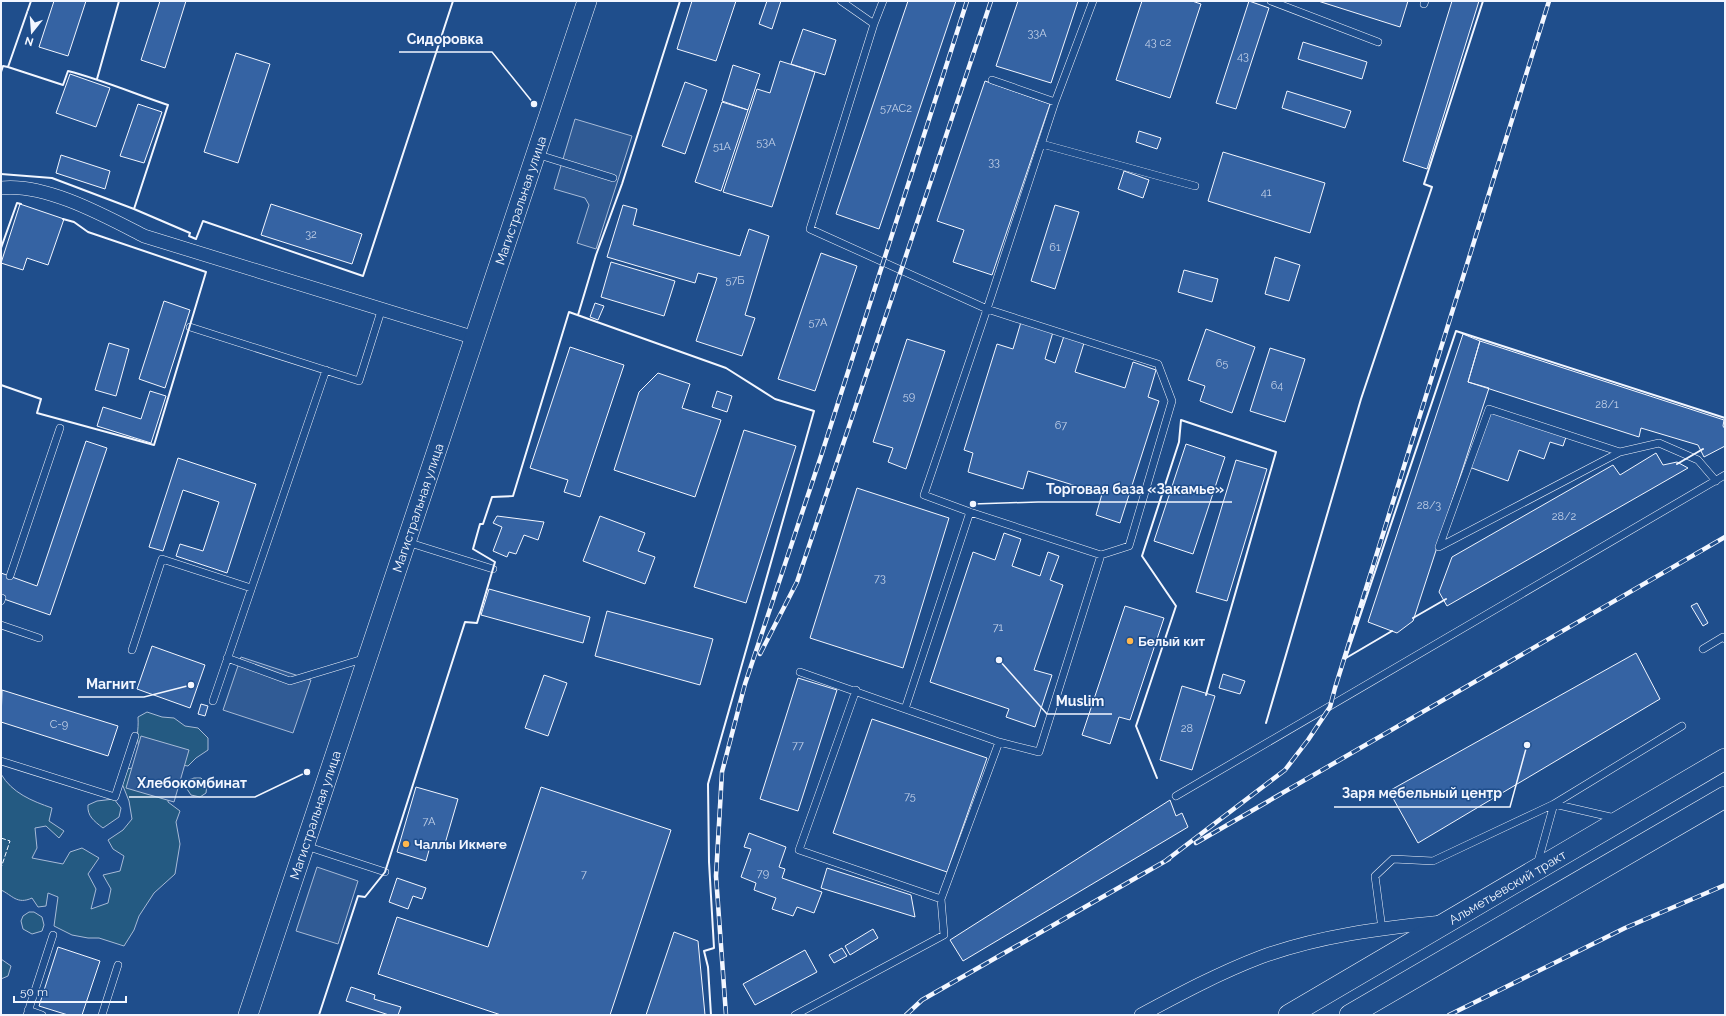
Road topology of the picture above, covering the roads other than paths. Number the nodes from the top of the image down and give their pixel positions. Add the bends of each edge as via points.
1 (587, 1) edge
2 (841, 1) edge
3 (883, 1) edge
4 (1093, 1) edge
5 (1271, 1) edge
6 (874, 24) junction
7 (1378, 42) dead end
8 (992, 80) dead end
9 (1055, 102) junction
10 (1042, 144) junction
11 (536, 154) junction
12 (613, 178) dead end
13 (1195, 186) dead end
14 (1, 188) edge
15 (382, 308) junction
16 (987, 309) junction
17 (190, 327) dead end
18 (476, 338) junction
19 (326, 370) junction
20 (60, 428) dead end
21 (1620, 452) junction
22 (1725, 475) edge
23 (1716, 481) junction
24 (970, 512) junction
25 (407, 542) junction
26 (1101, 555) junction
27 (493, 568) dead end
28 (10, 576) dead end
29 (251, 588) junction
30 (1, 625) edge
31 (39, 638) dead end
32 (1725, 639) edge
33 (1703, 649) dead end
34 (132, 650) dead end
35 (368, 657) junction
36 (227, 658) junction
37 (800, 672) dead end
38 (856, 690) junction
39 (212, 701) dead end
40 (905, 709) junction
41 (1682, 726) dead end
42 (135, 736) dead end
43 (999, 742) junction
44 (1725, 759) edge
45 (1, 761) edge
46 (1176, 796) dead end
47 (1725, 797) edge
48 (1554, 804) junction
49 (1621, 820) junction
50 (305, 846) junction
51 (1536, 870) junction
52 (386, 872) dead end
53 (941, 899) junction
54 (1448, 921) junction
55 (1382, 929) junction
56 (53, 935) dead end
57 (118, 965) dead end
58 (27, 1013) edge
59 (42, 1015) edge
60 (102, 1015) edge
61 (248, 1015) edge
62 (795, 1015) edge
63 (1141, 1015) edge
64 (1289, 1015) edge
65 (1350, 1015) edge

1 - 11 main road, Магистральная улица
2 - 6 lane
3 - 6 lane
4 - 9 lane
5 - 7 lane
6 - 16 lane via 810,229
8 - 9 lane
9 - 10 lane
10 - 13 lane
10 - 16 lane
11 - 12 lane
11 - 18 main road, Магистральная улица
14 - 15 street via 46,192 99,213 144,236
15 - 18 street
15 - 19 lane via 359,381
16 - 24 lane via 924,495
16 - 26 lane via 1158,364 1172,401 1134,530 1129,546
17 - 19 lane
18 - 25 main road, Магистральная улица
19 - 29 lane
20 - 28 lane
21 - 21 lane via 1488,522 1439,547 1489,409
21 - 23 lane via 1659,443 1698,460
22 - 23 lane
23 - 46 lane
24 - 26 lane
24 - 40 lane
25 - 27 lane
25 - 35 main road, Магистральная улица
26 - 43 lane via 1039,752
29 - 34 lane via 162,558
29 - 36 lane
30 - 31 lane
32 - 33 lane via 1723,637
35 - 36 lane via 290,681
35 - 50 main road, Магистральная улица
36 - 39 lane
37 - 38 lane
38 - 40 lane
38 - 53 lane via 799,850
40 - 43 lane
41 - 48 lane
42 - 45 lane via 115,797
43 - 53 lane
44 - 49 main road, Альметьевский тракт
47 - 65 main road
48 - 49 lane
48 - 51 lane
48 - 55 lane via 1433,860 1393,859 1375,876
49 - 51 main road, Альметьевский тракт
50 - 52 lane
50 - 61 main road, Магистральная улица
51 - 54 main road, Альметьевский тракт
53 - 62 lane via 944,935
54 - 55 street
54 - 64 main road, Альметьевский тракт
55 - 63 street via 1317,941 1262,957 1192,988
56 - 58 lane
57 - 60 lane
58 - 59 lane

